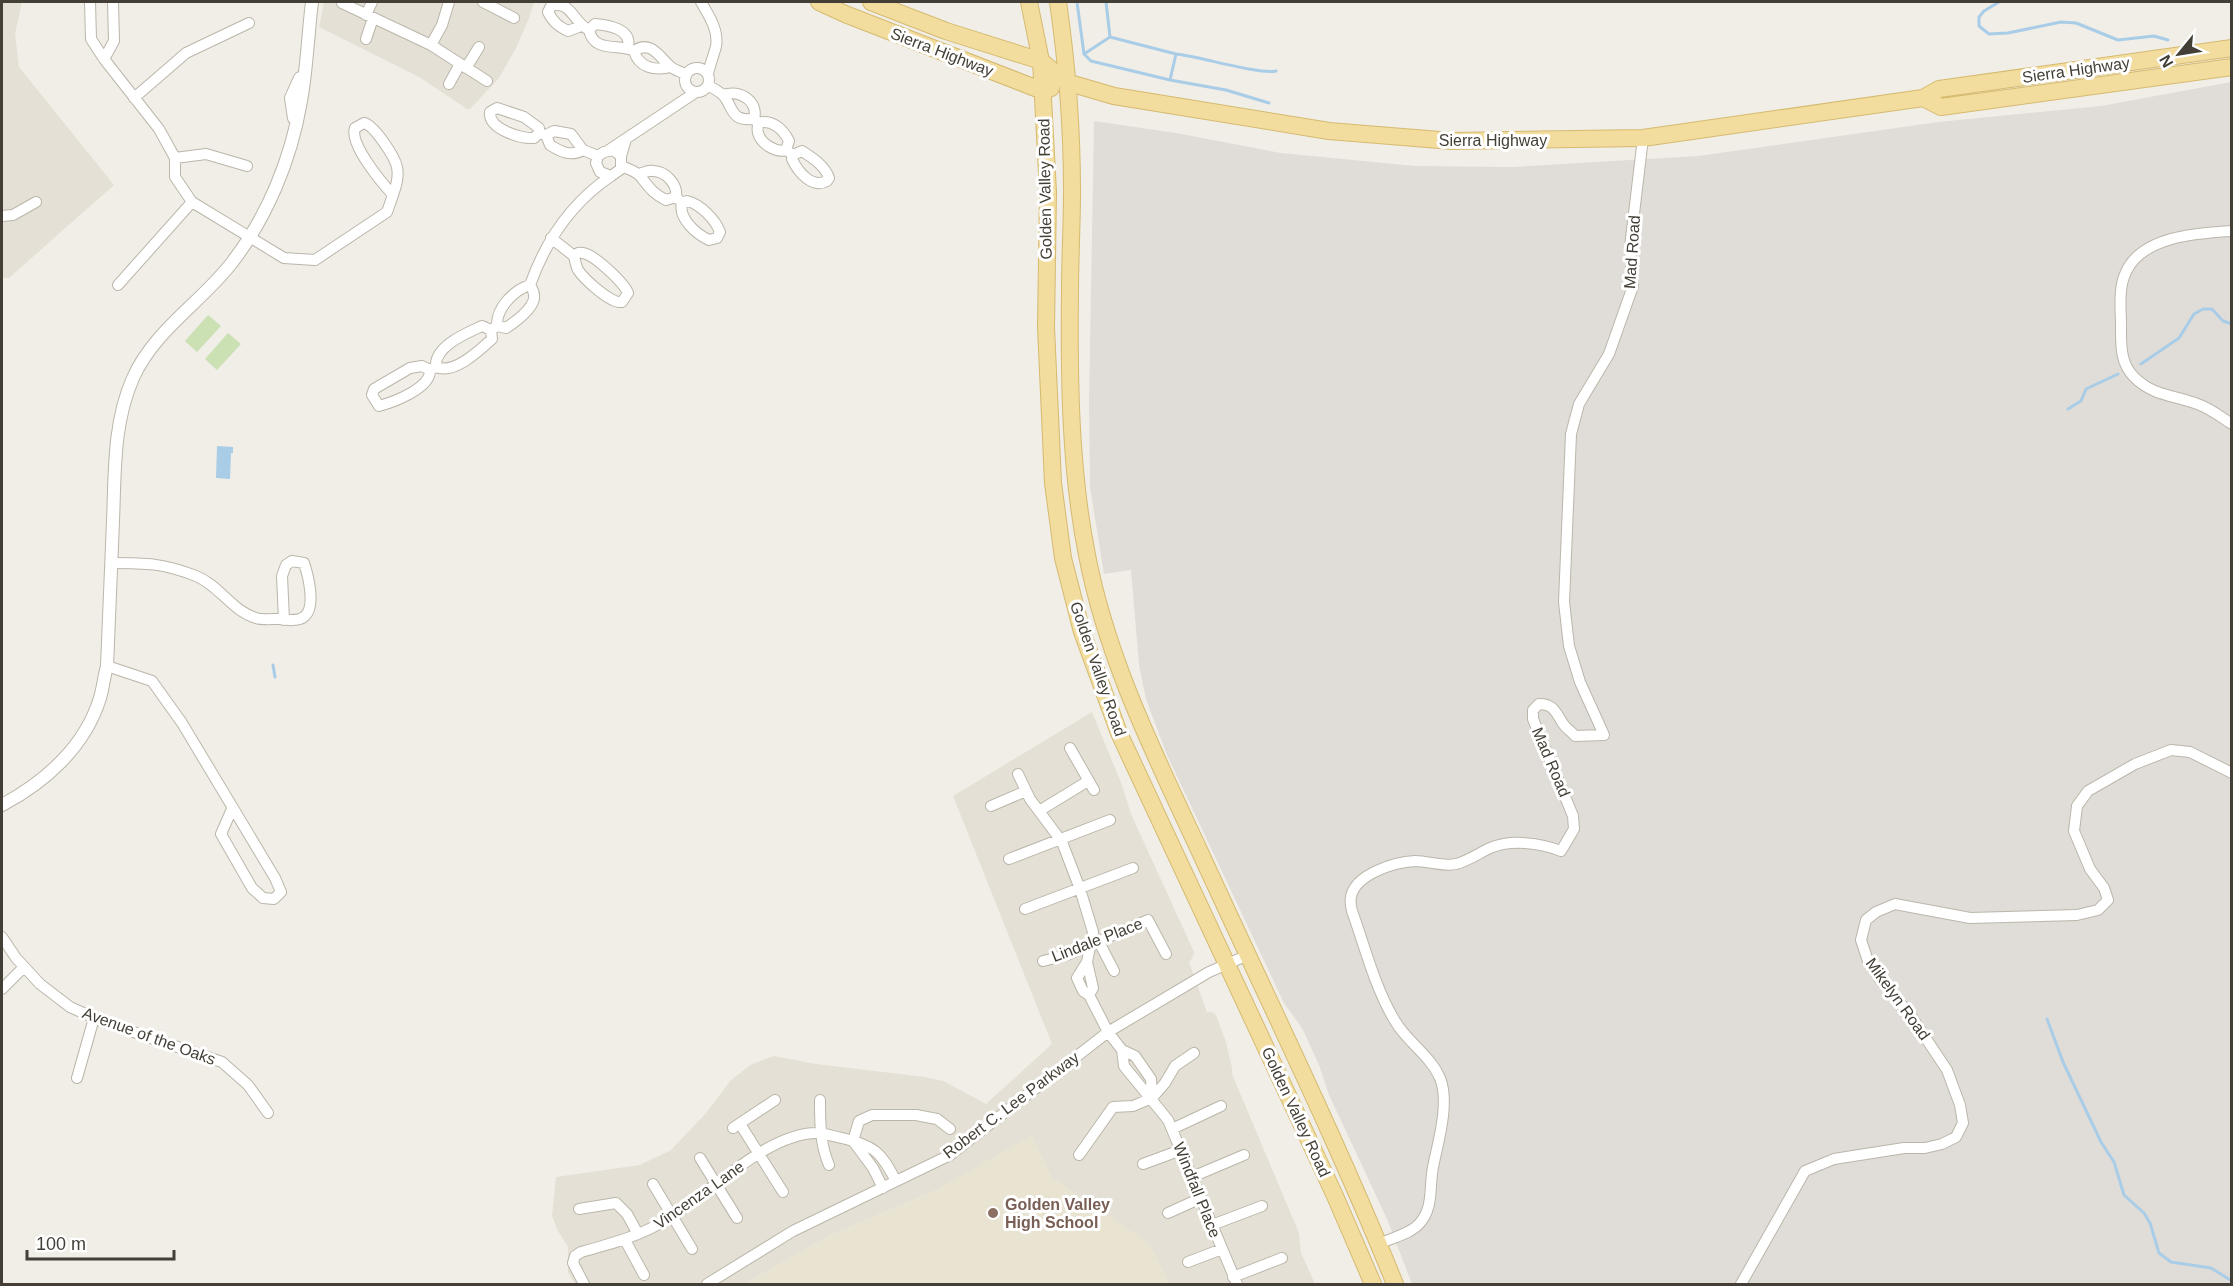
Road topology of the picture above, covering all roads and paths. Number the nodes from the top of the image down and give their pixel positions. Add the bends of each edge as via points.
1 (90, 2) edge
2 (113, 2) edge
3 (312, 2) edge
4 (372, 2) edge
5 (449, 2) edge
6 (701, 2) edge
7 (819, 2) edge
8 (871, 2) edge
9 (1029, 2) edge
10 (1058, 2) edge
11 (342, 3) edge
12 (489, 3) edge
13 (369, 16) junction
14 (514, 18) dead end
15 (249, 23) dead end
16 (366, 39) dead end
17 (431, 45) junction
18 (479, 47) dead end
19 (2232, 48) edge
20 (631, 49) junction
21 (104, 58) junction
22 (711, 58) junction
23 (1041, 61) junction
24 (463, 66) junction
25 (671, 67) junction
26 (2232, 67) edge
27 (698, 68) junction
28 (708, 74) junction
29 (685, 79) junction
30 (487, 81) dead end
31 (1066, 82) junction
32 (449, 84) dead end
33 (709, 86) junction
34 (1043, 91) junction
35 (696, 92) junction
36 (724, 95) junction
37 (134, 98) junction
38 (1923, 98) junction
39 (674, 105) junction
40 (756, 121) junction
41 (1643, 138) junction
42 (626, 139) junction
43 (583, 150) junction
44 (609, 150) junction
45 (598, 156) junction
46 (175, 158) junction
47 (621, 161) junction
48 (247, 166) dead end
49 (600, 172) junction
50 (639, 174) junction
51 (611, 176) junction
52 (596, 186) junction
53 (393, 195) junction
54 (36, 202) dead end
55 (192, 202) junction
56 (2, 216) edge
57 (2232, 231) edge
58 (248, 238) junction
59 (551, 238) junction
60 (574, 256) junction
61 (118, 285) dead end
62 (530, 285) junction
63 (494, 328) junction
64 (433, 368) junction
65 (2232, 424) edge
66 (111, 563) junction
67 (284, 620) junction
68 (107, 666) junction
69 (1070, 748) dead end
70 (2232, 773) edge
71 (1018, 774) dead end
72 (1026, 790) junction
73 (2, 805) edge
74 (991, 806) dead end
75 (232, 809) junction
76 (1039, 811) junction
77 (1110, 820) dead end
78 (1060, 839) junction
79 (1009, 859) dead end
80 (1133, 868) dead end
81 (1080, 890) junction
82 (1025, 909) dead end
83 (2, 937) edge
84 (1095, 944) junction
85 (1166, 954) dead end
86 (1248, 955) junction
87 (1043, 961) dead end
88 (1225, 963) junction
89 (24, 967) junction
90 (1113, 971) dead end
91 (2, 989) edge
92 (94, 1018) junction
93 (1108, 1032) junction
94 (1194, 1053) dead end
95 (77, 1078) dead end
96 (1152, 1098) junction
97 (775, 1100) dead end
98 (820, 1100) dead end
99 (1221, 1106) dead end
100 (268, 1113) dead end
101 (1172, 1128) junction
102 (950, 1129) dead end
103 (820, 1133) junction
104 (853, 1141) junction
105 (1181, 1150) junction
106 (758, 1154) junction
107 (1079, 1155) dead end
108 (1245, 1155) dead end
109 (700, 1158) dead end
110 (1143, 1164) dead end
111 (829, 1165) dead end
112 (1192, 1177) junction
113 (896, 1181) junction
114 (653, 1184) dead end
115 (717, 1185) junction
116 (883, 1188) junction
117 (783, 1192) dead end
118 (1201, 1198) junction
119 (1262, 1206) dead end
120 (579, 1209) dead end
121 (1167, 1213) dead end
122 (672, 1217) junction
123 (737, 1218) dead end
124 (1212, 1225) junction
125 (638, 1234) junction
126 (625, 1240) junction
127 (1379, 1244) junction
128 (692, 1249) dead end
129 (1222, 1249) junction
130 (1282, 1258) dead end
131 (1188, 1262) dead end
132 (644, 1275) dead end
133 (1235, 1281) edge
134 (584, 1284) edge
135 (707, 1284) edge
136 (1373, 1284) edge
137 (1395, 1284) edge
138 (1741, 1284) edge

1 - 21 street via 91,39
2 - 21 street via 114,41
3 - 58 street via 304,71 291,98 295,126 268,208
4 - 13 street
5 - 17 street
6 - 22 street via 714,24 716,45
7 - 34 main road, Sierra Highway
8 - 23 main road, Sierra Highway
9 - 23 main road, Golden Valley Road
10 - 31 main road, Golden Valley Road
11 - 13 street
12 - 14 street
13 - 16 street
13 - 17 street
15 - 37 street via 186,53
17 - 24 street
18 - 24 street
19 - 38 main road, Sierra Highway via 1940,89
20 - 20 street via 598,43 585,28 595,24 616,28 626,34
20 - 25 street via 647,46
20 - 25 street via 648,67
21 - 37 street
22 - 27 street
22 - 28 street
23 - 31 main road, Sierra Highway
23 - 34 main road, Golden Valley Road
24 - 30 street
24 - 32 street
25 - 29 street
26 - 38 main road, Sierra Highway via 1941,107
27 - 28 street
27 - 29 street via 692,68
28 - 33 street
29 - 35 street via 690,90
29 - 39 street
31 - 34 main road
31 - 41 main road, Sierra Highway via 1154,104 1329,131 1452,141
31 - 86 main road, Golden Valley Road via 1072,192 1070,290 1075,473 1087,556 1106,625 1141,724
33 - 35 street
33 - 36 street
34 - 88 main road, Golden Valley Road via 1048,192 1046,338 1053,483 1063,558 1082,632 1119,733
35 - 39 street
36 - 40 street via 731,111 744,120
36 - 40 street via 738,93 749,99
37 - 46 street via 159,129
38 - 41 main road, Sierra Highway
39 - 42 street
40 - 40 street via 764,141 779,152 790,153 789,141 781,129
41 - 127 street, Mad Road via 1630,247 1633,286 1609,354 1579,404 1571,434 1564,602 1569,646 1604,735 1575,736 1547,704 1539,704 1533,710 1533,719 1574,816 1574,829 1562,850 1508,843 1458,864 1400,863 1362,880 1351,898 1352,911 1387,1008 1407,1038 1432,1063 1444,1094 1429,1206 1415,1228
42 - 44 street
42 - 47 street
43 - 43 street via 571,134 543,134 550,145 566,153
43 - 45 street
44 - 45 street
44 - 47 street
45 - 49 street
46 - 48 street via 206,154
46 - 55 street via 175,177
47 - 50 street
47 - 51 street via 616,174
49 - 51 street
49 - 52 street
50 - 50 street via 646,187 659,196 679,200 674,185 661,173 654,170
51 - 52 street
52 - 59 street
53 - 53 street via 397,165 374,128 358,124 354,139 380,182
53 - 58 street via 387,212 315,260 284,258
54 - 56 street via 13,215
55 - 58 street
55 - 61 street
57 - 65 street via 2190,234 2140,254 2126,272 2121,296 2121,355 2133,376 2155,392 2200,405
58 - 66 street via 229,266 169,326 134,378 121,414 117,441
59 - 60 street
59 - 62 street
60 - 60 street via 583,276 608,298 622,302 628,293 626,288 583,253
62 - 63 street via 515,293 503,307
62 - 63 street via 533,302 513,324
63 - 64 street via 482,326 446,347
63 - 64 street via 492,339 464,361
64 - 64 street via 410,369 380,385 372,395 379,406 388,403 426,382
66 - 67 street via 155,563 184,571 200,577 256,618
66 - 68 street
67 - 67 street via 305,617 310,608 304,563 292,561 282,576
68 - 73 street via 99,699 77,741 54,771
68 - 75 street via 152,681 182,723
69 - 76 street via 1091,785
70 - 138 street, Mikelyn Road via 2190,752 2171,750 2134,764 2088,791 2077,806 2074,831 2108,900 2098,909 2077,915 1970,918 1895,904 1866,920 1861,940 1868,961 1947,1070 1963,1123 1956,1137 1942,1144 1834,1159 1805,1171
71 - 72 street
72 - 74 street
72 - 76 street
75 - 75 street via 221,834 252,888 263,898 274,899 281,892 275,878
76 - 78 street
77 - 78 street
78 - 79 street
78 - 81 street
80 - 81 street
81 - 82 street
81 - 84 street
83 - 89 street, Avenue of the Oaks
84 - 85 street, Lindale Place via 1148,920
84 - 87 street, Lindale Place
84 - 90 street
84 - 93 street via 1087,962 1093,988 1089,995
86 - 88 street, Robert C. Lee Parkway
86 - 127 main road, Golden Valley Road
88 - 93 street, Robert C. Lee Parkway
88 - 136 main road, Golden Valley Road
89 - 91 street
89 - 92 street, Avenue of the Oaks via 70,1007
92 - 95 street
92 - 100 street, Avenue of the Oaks via 222,1062 248,1085
93 - 96 street via 1122,1050 1135,1056 1151,1079
93 - 113 street, Robert C. Lee Parkway via 950,1155
94 - 96 street via 1175,1066
96 - 101 street, Windfall Place
96 - 107 street via 1133,1106 1113,1107
97 - 106 street via 737,1126
98 - 103 street
99 - 101 street
101 - 105 street, Windfall Place
102 - 104 street via 937,1119 872,1115 860,1121
103 - 104 street, Vincenza Lane
103 - 106 street, Vincenza Lane via 800,1135
103 - 111 street
104 - 113 street, Vincenza Lane via 883,1157
104 - 116 street
105 - 110 street
105 - 112 street, Windfall Place
106 - 115 street, Vincenza Lane
106 - 117 street
108 - 112 street
109 - 115 street
112 - 118 street, Windfall Place
113 - 116 street, Robert C. Lee Parkway
114 - 122 street
115 - 122 street, Vincenza Lane
115 - 123 street
116 - 135 street, Robert C. Lee Parkway via 793,1231
118 - 121 street
118 - 124 street, Windfall Place
119 - 124 street
120 - 125 street via 616,1203
122 - 125 street, Vincenza Lane
122 - 128 street
124 - 129 street, Windfall Place
125 - 126 street, Vincenza Lane
126 - 132 street
126 - 134 street, Vincenza Lane via 574,1256 573,1263
127 - 137 main road, Golden Valley Road
129 - 131 street
129 - 133 street, Windfall Place
130 - 133 street

